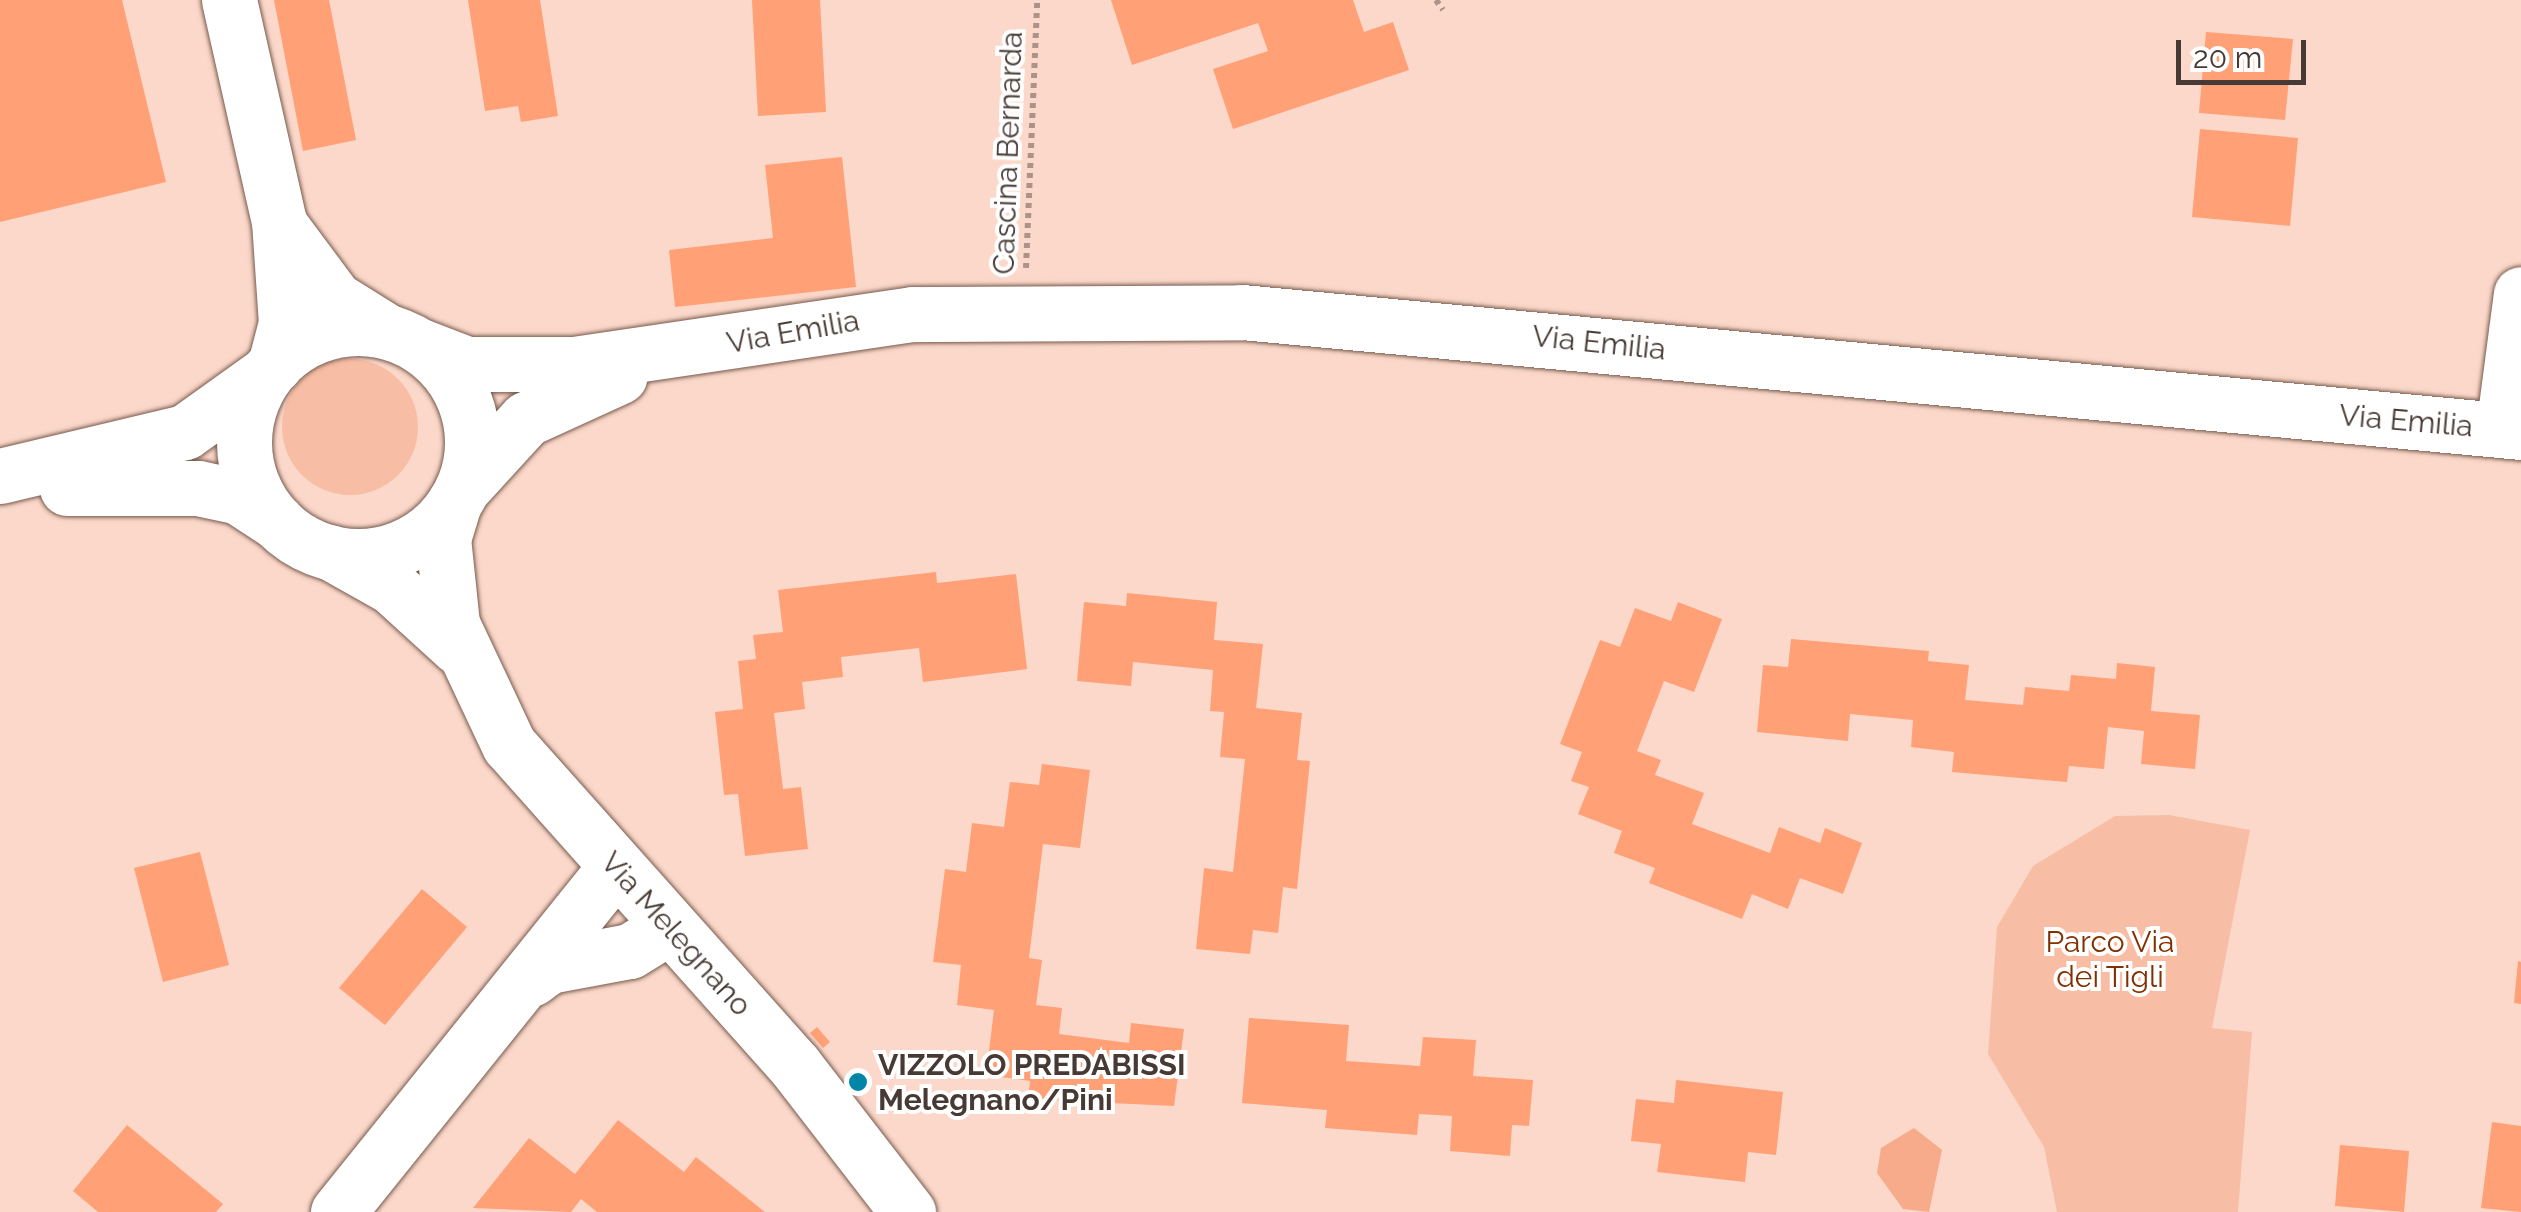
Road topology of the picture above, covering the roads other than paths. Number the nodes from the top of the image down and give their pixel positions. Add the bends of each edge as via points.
1 (229, 0) edge
2 (278, 221) junction
3 (2521, 294) edge
4 (403, 339) junction
5 (679, 353) junction
6 (275, 365) junction
7 (2512, 431) edge
8 (0, 476) edge
9 (0, 490) edge
10 (456, 499) junction
11 (280, 524) junction
12 (330, 552) junction
13 (458, 647) junction
14 (615, 867) junction
15 (667, 928) junction
16 (530, 979) junction
17 (338, 1212) edge
18 (908, 1212) edge

1 - 2 main road
2 - 4 main road via 312,276
2 - 6 main road via 286,323
3 - 7 main road
4 - 5 main road, Via Emilia via 486,366
4 - 6 main road via 325,332
4 - 10 main road via 447,370 468,412 471,459
5 - 7 main road, Via Emilia via 840,321 1024,308 1383,321
5 - 10 main road, Via Emilia via 545,406 496,446
6 - 8 main road via 185,432
6 - 11 main road via 249,408 245,448 254,487
9 - 11 main road via 198,488 237,496
10 - 12 main road via 405,546
10 - 13 main road, Via Melegnano via 443,538
11 - 12 main road
12 - 13 main road, Via Melegnano via 392,587
13 - 14 main road, Via Melegnano via 509,745
14 - 15 main road, Via Melegnano
14 - 16 main road
15 - 16 main road via 630,951 549,966
15 - 18 main road, Via Melegnano via 794,1066
16 - 17 main road

